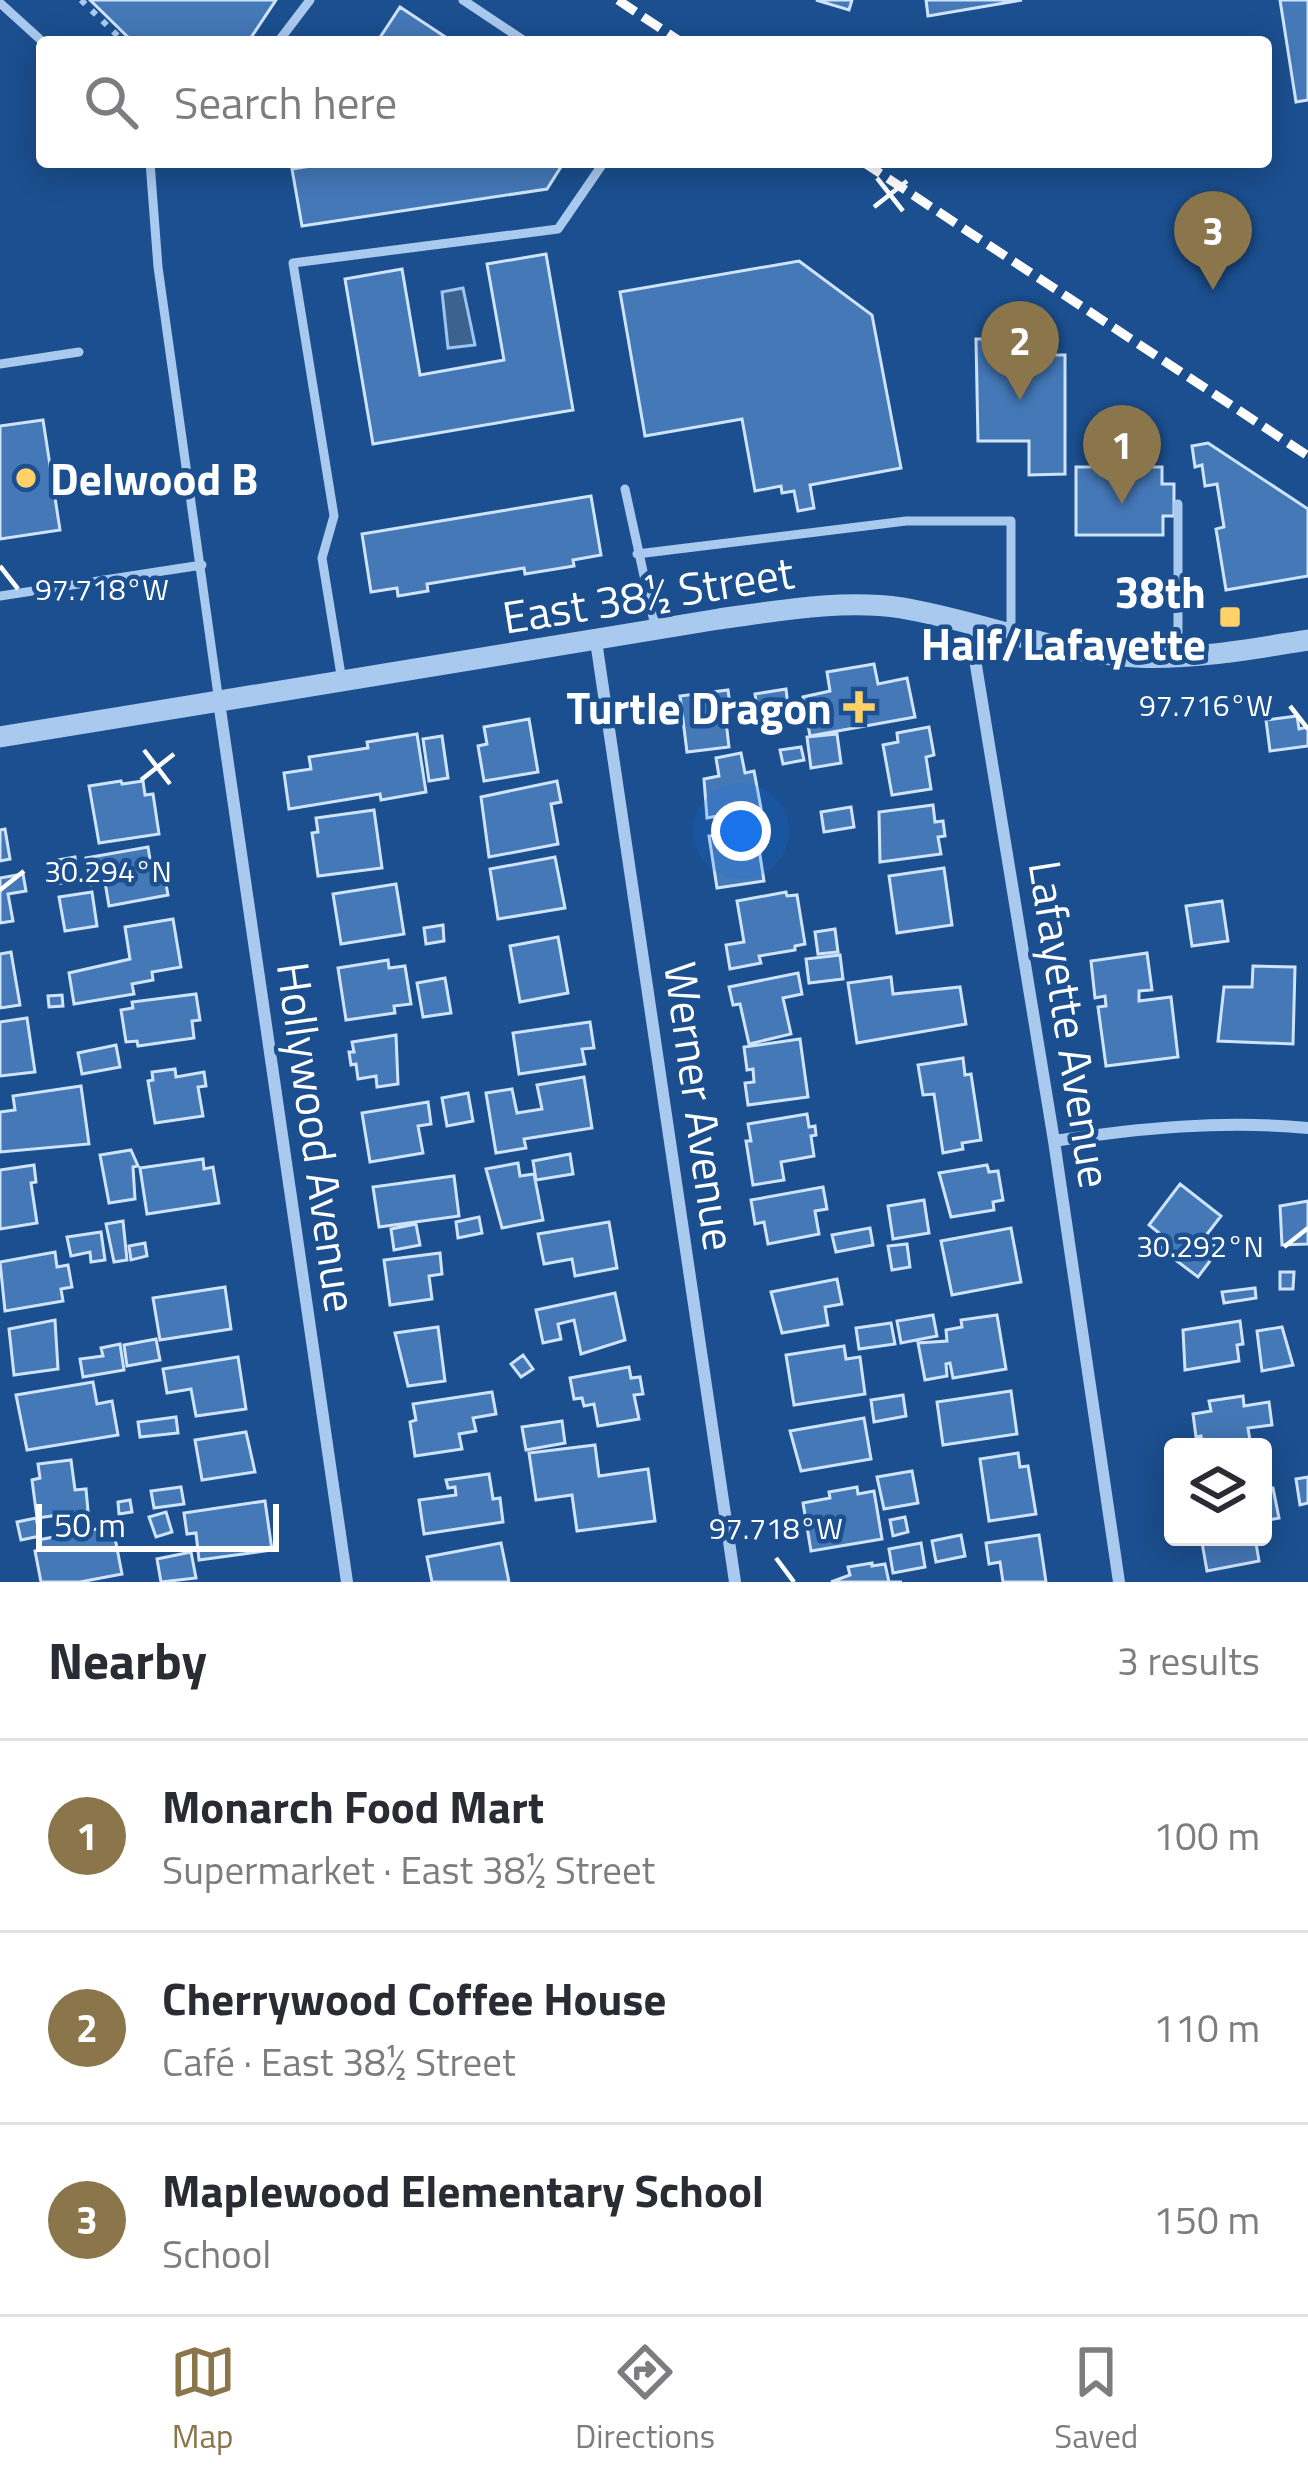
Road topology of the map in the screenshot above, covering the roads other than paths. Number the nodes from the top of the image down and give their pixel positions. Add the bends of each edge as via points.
1 (310, 0) edge
2 (463, 0) edge
3 (0, 2) edge
4 (37, 36) edge
5 (283, 36) edge
6 (517, 36) edge
7 (150, 168) edge
8 (600, 168) edge
9 (79, 352) dead end
10 (0, 364) edge
11 (625, 489) dead end
12 (1178, 504) dead end
13 (637, 554) junction
14 (202, 565) junction
15 (0, 596) edge
16 (969, 621) junction
17 (657, 631) junction
18 (1011, 632) junction
19 (1308, 640) edge
20 (596, 641) junction
21 (1178, 658) junction
22 (343, 681) junction
23 (219, 703) junction
24 (0, 737) edge
25 (1308, 1129) edge
26 (1054, 1141) junction
27 (347, 1582) edge
28 (735, 1582) edge
29 (1119, 1582) edge

1 - 5 lane
2 - 6 lane
3 - 4 lane
7 - 14 lane
8 - 22 lane via 558,229 292,263 334,516 322,558
9 - 10 lane
11 - 13 lane
12 - 21 lane
13 - 17 lane
13 - 18 lane via 906,520 1011,521
14 - 15 lane
14 - 23 lane
16 - 17 street, East 38½ Street via 896,607 815,607
16 - 18 street, East 38½ Street
16 - 26 street, Lafayette Avenue
17 - 20 street, East 38½ Street
18 - 21 street, East 38½ Street via 1072,649
19 - 21 street, East 38½ Street
20 - 22 street, East 38½ Street
20 - 28 street, Werner Avenue
22 - 23 street, East 38½ Street
23 - 24 street, East 38½ Street
23 - 27 street, Hollywood Avenue
25 - 26 street via 1160,1125
26 - 29 street, Lafayette Avenue

